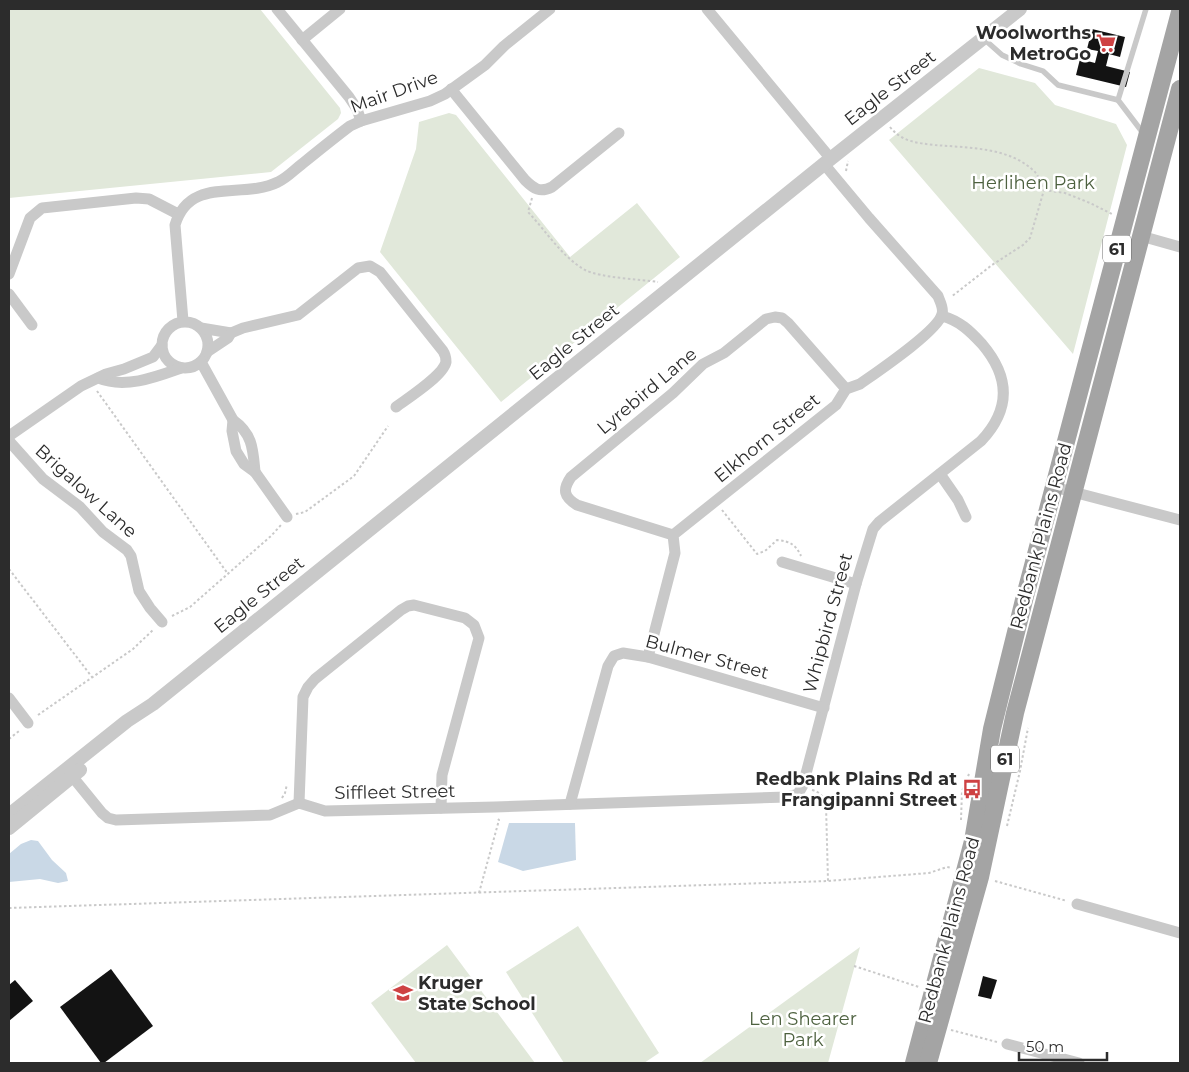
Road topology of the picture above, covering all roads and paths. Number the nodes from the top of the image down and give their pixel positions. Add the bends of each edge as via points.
1 (277, 9) edge
2 (340, 9) edge
3 (550, 9) edge
4 (707, 9) edge
5 (1020, 9) edge
6 (1146, 9) edge
7 (1180, 12) edge
8 (983, 38) junction
9 (302, 40) junction
10 (1180, 89) edge
11 (452, 90) junction
12 (1118, 100) junction
13 (361, 121) junction
14 (890, 127) dead end
15 (619, 133) dead end
16 (1146, 137) junction
17 (850, 159) dead end
18 (828, 161) junction
19 (848, 176) dead end
20 (534, 188) junction
21 (1044, 190) junction
22 (178, 214) junction
23 (1125, 217) junction
24 (1141, 236) junction
25 (1180, 247) edge
26 (9, 274) edge
27 (658, 282) dead end
28 (9, 294) edge
29 (947, 296) dead end
30 (942, 316) junction
31 (183, 321) junction
32 (32, 325) dead end
33 (201, 328) junction
34 (231, 333) junction
35 (162, 345) junction
36 (204, 357) junction
37 (181, 368) junction
38 (95, 380) junction
39 (846, 389) junction
40 (396, 407) dead end
41 (233, 420) junction
42 (388, 426) dead end
43 (9, 436) edge
44 (9, 441) edge
45 (255, 472) junction
46 (940, 474) junction
47 (1054, 487) junction
48 (1073, 492) junction
49 (722, 509) dead end
50 (287, 517) junction
51 (966, 517) dead end
52 (1180, 520) edge
53 (673, 535) junction
54 (802, 556) dead end
55 (782, 562) dead end
56 (9, 569) edge
57 (228, 574) junction
58 (856, 584) junction
59 (162, 622) junction
60 (648, 657) junction
61 (92, 677) junction
62 (9, 698) edge
63 (824, 708) junction
64 (28, 723) joint
65 (69, 773) junction
66 (288, 777) dead end
67 (808, 789) dead end
68 (278, 800) dead end
69 (299, 803) junction
70 (570, 804) junction
71 (442, 808) junction
72 (9, 816) edge
73 (495, 817) dead end
74 (9, 828) edge
75 (955, 869) dead end
76 (980, 877) junction
77 (828, 881) junction
78 (479, 893) junction
79 (1077, 904) joint
80 (9, 908) edge
81 (1180, 933) edge
82 (854, 966) dead end
83 (922, 988) dead end
84 (938, 1027) junction
85 (1007, 1044) joint
86 (914, 1063) edge
87 (928, 1063) edge
88 (1079, 1063) edge

1 - 9 street
2 - 9 street
3 - 11 street, Mair Drive
4 - 18 street
5 - 8 street, Eagle Street
6 - 12 lane
7 - 16 main road, Redbank Plains Road / 61
8 - 12 lane via 1002,55 1043,71 1058,85
8 - 18 street, Eagle Street
9 - 13 street via 349,97
10 - 24 main road, Redbank Plains Road / 61
11 - 13 street, Mair Drive via 438,98
11 - 20 street
12 - 16 lane
13 - 22 street, Mair Drive via 278,182 259,188 201,194
14 - 21 path via 902,139 983,150 1019,160 1036,174
15 - 20 street via 552,187 546,190
16 - 23 main road, Redbank Plains Road / 61
17 - 19 path via 846,168
18 - 30 street via 869,218 938,296
18 - 65 street, Eagle Street via 153,704 132,726
20 - 27 path via 528,212 570,260 598,274
21 - 23 path via 1065,193 1108,213
21 - 29 path via 1030,238 948,299
22 - 26 street via 142,198 42,208 30,218
22 - 31 street via 174,234
23 - 47 main road, Redbank Plains Road / 61
24 - 25 street
24 - 48 main road, Redbank Plains Road / 61
28 - 32 street
30 - 39 street, Elkhorn Street via 933,329 860,384
30 - 46 street, Whipbird Street via 969,330 998,366 1004,388 999,417 992,430
31 - 33 street
31 - 35 street via 168,329
33 - 34 street
33 - 36 street via 209,343
34 - 36 street
34 - 40 street via 251,325 298,315 358,268 375,268 446,357 439,374
35 - 37 street via 168,360
35 - 38 street via 148,360
36 - 37 street via 192,367
36 - 41 street
37 - 38 street via 148,379 126,382
38 - 43 street
38 - 57 path
39 - 53 street, Elkhorn Street via 836,405
39 - 53 street, Lyrebird Lane via 788,323 782,318 766,319 724,353 694,371 673,393 565,485 565,492 577,505
41 - 45 street via 249,436
41 - 45 street via 236,451 244,464
42 - 50 path via 354,476 304,512
44 - 59 street, Brigalow Lane via 43,479 80,507 103,532 127,550 132,556 140,591
45 - 50 street
46 - 51 street
46 - 58 street, Whipbird Street via 873,529
47 - 48 street
47 - 86 main road, Redbank Plains Road / 61 via 997,708 968,864
48 - 52 street
48 - 76 main road, Redbank Plains Road / 61 via 1015,713
49 - 54 path via 757,554 777,540 792,544
50 - 57 path via 271,536
53 - 60 street via 676,553
55 - 58 street
56 - 61 path
57 - 59 path via 190,607
58 - 63 street, Whipbird Street
59 - 61 path via 133,649
60 - 63 street, Bulmer Street
60 - 70 street, Bulmer Street via 623,653 614,656 608,666
61 - 64 path
62 - 64 street
63 - 70 street, Whipbird Street via 798,794 787,797
65 - 69 street via 102,813 116,820 270,815
65 - 72 street, Eagle Street
65 - 74 street, Eagle Street
66 - 68 path via 285,793
67 - 77 path via 824,797 826,805
69 - 71 street, Siffleet Street via 325,811
69 - 71 street via 303,697 308,687 401,610 414,605 464,618 474,625 479,638 442,775
70 - 71 street, Siffleet Street
73 - 78 path via 499,820
75 - 77 path via 947,867 929,873
76 - 79 path
76 - 84 main road, Redbank Plains Road / 61
77 - 78 path
78 - 80 path
79 - 81 street
82 - 83 path
84 - 85 path
84 - 87 main road, Redbank Plains Road / 61
85 - 88 street

